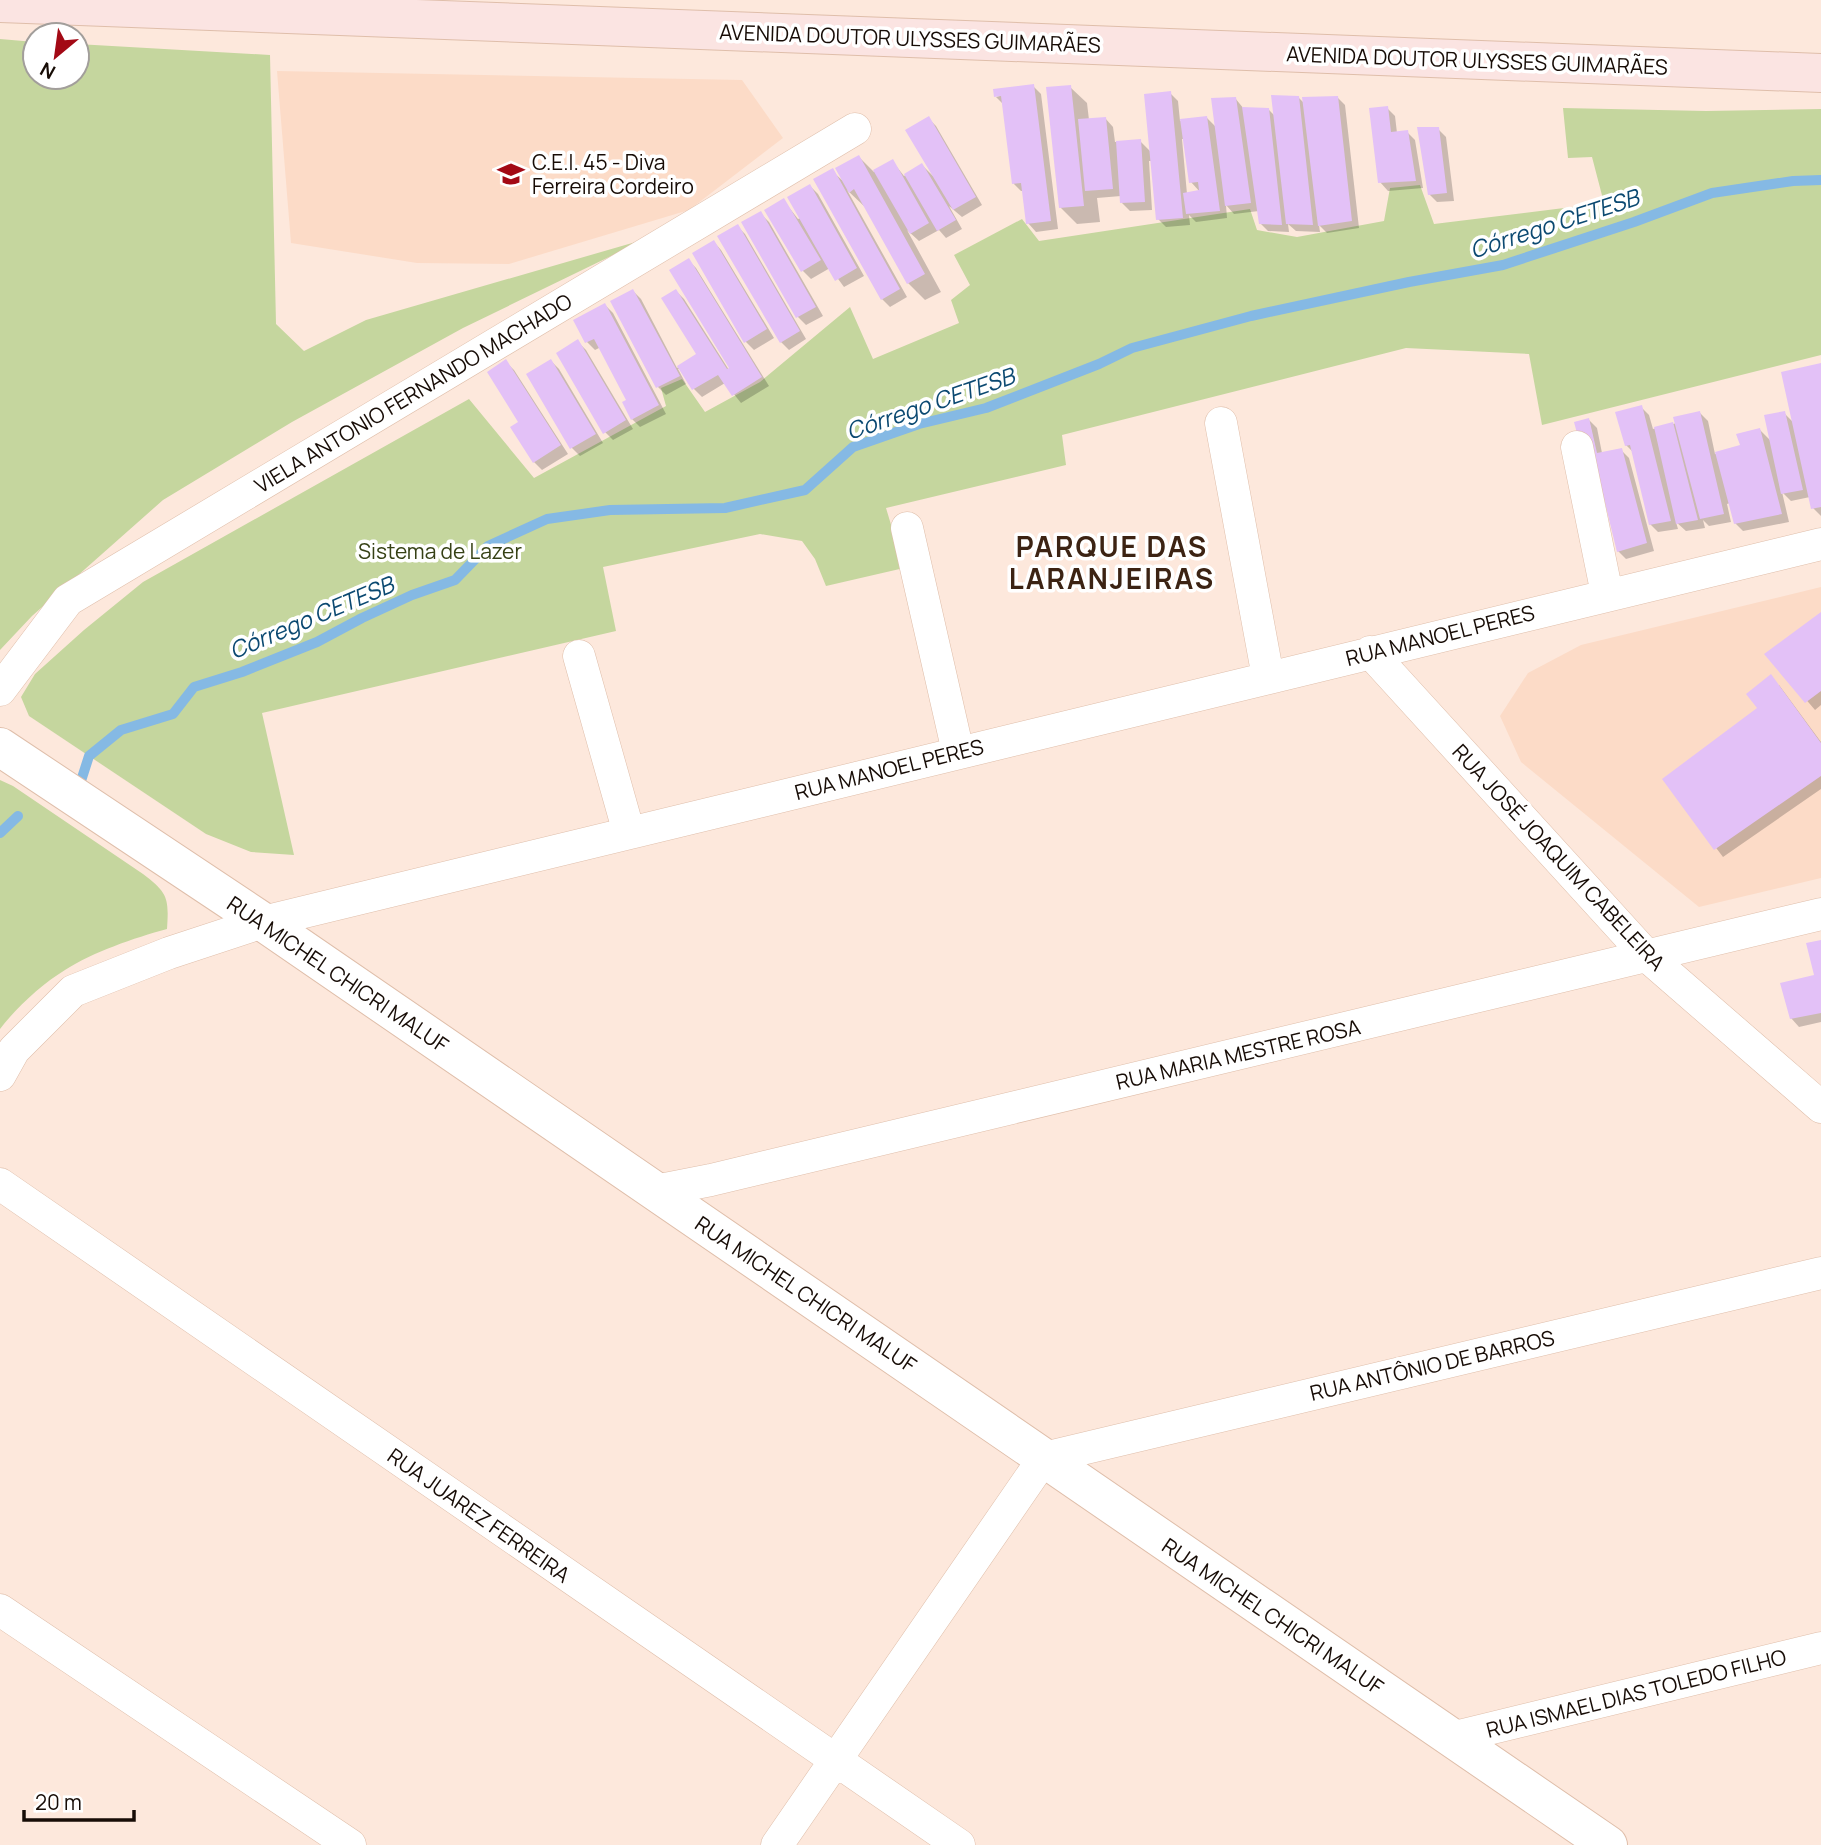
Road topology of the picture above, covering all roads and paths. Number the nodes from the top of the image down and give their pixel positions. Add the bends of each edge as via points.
1 (0, 3) edge
2 (1821, 73) edge
3 (855, 129) dead end
4 (1221, 423) dead end
5 (1577, 447) dead end
6 (907, 528) dead end
7 (1821, 544) edge
8 (1607, 594) junction
9 (1370, 652) junction
10 (579, 656) dead end
11 (1268, 677) junction
12 (0, 690) edge
13 (0, 747) edge
14 (958, 752) junction
15 (629, 833) junction
16 (1821, 915) edge
17 (263, 922) junction
18 (1647, 956) junction
19 (0, 1075) edge
20 (1821, 1107) edge
21 (655, 1191) junction
22 (4, 1196) edge
23 (1821, 1273) edge
24 (1044, 1458) junction
25 (0, 1610) edge
26 (1821, 1648) edge
27 (1451, 1738) junction
28 (835, 1760) junction
29 (350, 1845) edge
30 (777, 1845) edge
31 (960, 1845) edge
32 (1608, 1845) edge

1 - 2 main road, AVENIDA DOUTOR ULYSSES GUIMARÃES
3 - 12 street, VIELA ANTONIO FERNANDO MACHADO via 68,600
4 - 11 street
5 - 8 street
6 - 14 street
7 - 8 street, RUA MANOEL PERES
8 - 9 street, RUA MANOEL PERES
9 - 11 street, RUA MANOEL PERES
9 - 18 street, RUA JOSÉ JOAQUIM CABELEIRA
10 - 15 street
11 - 14 street, RUA MANOEL PERES
13 - 17 street, RUA MICHEL CHICRI MALUF
14 - 15 street, RUA MANOEL PERES
15 - 17 street, RUA MANOEL PERES
16 - 18 street, RUA MARIA MESTRE ROSA
17 - 19 street, RUA MANOEL PERES via 73,991 14,1049
17 - 21 street, RUA MICHEL CHICRI MALUF
18 - 20 street, RUA JOSÉ JOAQUIM CABELEIRA
18 - 21 street, RUA MARIA MESTRE ROSA
21 - 24 street, RUA MICHEL CHICRI MALUF
22 - 28 street, RUA JUAREZ FERREIRA
23 - 24 street, RUA ANTÔNIO DE BARROS
24 - 27 street, RUA MICHEL CHICRI MALUF
24 - 28 street
25 - 29 street
26 - 27 street, RUA ISMAEL DIAS TOLEDO FILHO
27 - 32 street, RUA MICHEL CHICRI MALUF
28 - 30 street
28 - 31 street, RUA JUAREZ FERREIRA

